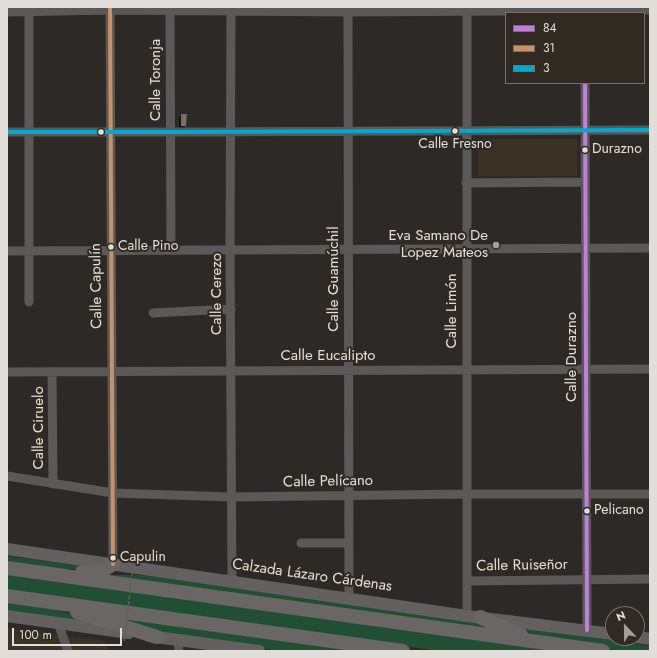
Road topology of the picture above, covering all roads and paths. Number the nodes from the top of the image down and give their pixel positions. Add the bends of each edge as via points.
1 (30, 9) edge
2 (110, 9) edge
3 (170, 9) edge
4 (231, 9) edge
5 (467, 9) edge
6 (348, 10) edge
7 (585, 10) edge
8 (650, 10) edge
9 (7, 12) edge
10 (585, 84) edge
11 (585, 130) junction
12 (650, 130) edge
13 (28, 131) junction
14 (231, 131) junction
15 (348, 131) junction
16 (466, 131) junction
17 (7, 132) edge
18 (111, 132) junction
19 (170, 132) junction
20 (585, 182) junction
21 (466, 183) junction
22 (466, 248) junction
23 (585, 248) junction
24 (650, 248) edge
25 (230, 249) junction
26 (348, 249) junction
27 (111, 250) junction
28 (171, 250) junction
29 (7, 251) edge
30 (28, 251) junction
31 (29, 302) dead end
32 (231, 309) junction
33 (153, 313) dead end
34 (586, 369) junction
35 (650, 369) edge
36 (349, 370) junction
37 (467, 370) junction
38 (113, 371) junction
39 (231, 371) junction
40 (7, 372) edge
41 (52, 372) junction
42 (7, 476) edge
43 (53, 484) junction
44 (113, 493) junction
45 (467, 494) junction
46 (650, 494) edge
47 (587, 495) junction
48 (350, 496) junction
49 (231, 497) junction
50 (301, 543) dead end
51 (350, 543) junction
52 (7, 550) edge
53 (134, 558) dead end
54 (113, 564) junction
55 (7, 568) edge
56 (35, 572) junction
57 (588, 579) junction
58 (650, 579) edge
59 (466, 580) junction
60 (232, 582) junction
61 (7, 596) edge
62 (349, 598) junction
63 (37, 600) junction
64 (7, 616) edge
65 (473, 616) junction
66 (58, 623) junction
67 (588, 630) junction
68 (605, 633) edge
69 (157, 637) junction
70 (124, 641) dead end
71 (538, 642) junction
72 (178, 645) edge
73 (216, 648) edge
74 (68, 651) edge
75 (259, 651) edge
76 (403, 651) edge
77 (603, 651) edge

1 - 2 street
1 - 9 street
1 - 13 street
2 - 3 street
2 - 18 street, Calle Capulín
3 - 4 street
3 - 19 street, Calle Toronja
4 - 6 street
4 - 14 street, Calle Cerezo
5 - 6 street
5 - 7 street
5 - 16 street, Calle Limón
6 - 15 street, Calle Guamúchil
7 - 8 street
10 - 11 street, Calle Durazno
11 - 12 street
11 - 16 street
11 - 20 street, Calle Durazno
13 - 17 street
13 - 18 street
13 - 30 street
14 - 15 street
14 - 19 street
14 - 25 street, Calle Cerezo
15 - 16 street
15 - 26 street, Calle Guamúchil
16 - 21 street, Calle Limón
18 - 19 street
18 - 27 street, Calle Capulín
19 - 28 street, Calle Toronja
20 - 21 street
20 - 23 street, Calle Durazno
21 - 22 street, Calle Limón
22 - 23 street
22 - 26 street
22 - 37 street, Calle Limón
23 - 24 street
23 - 34 street, Calle Durazno
25 - 26 street
25 - 28 street
25 - 32 street, Calle Cerezo
26 - 36 street, Calle Guamúchil
27 - 28 street
27 - 30 street
27 - 38 street, Calle Capulín
29 - 30 street
30 - 31 street
32 - 33 street
32 - 39 street, Calle Cerezo
34 - 35 street, Calle Eucalipto
34 - 37 street, Calle Eucalipto
34 - 47 street, Calle Durazno
36 - 37 street, Calle Eucalipto
36 - 39 street, Calle Eucalipto
36 - 48 street, Calle Guamúchil
37 - 45 street, Calle Limón
38 - 39 street, Calle Eucalipto
38 - 41 street, Calle Eucalipto
38 - 44 street, Calle Capulín
39 - 49 street, Calle Cerezo
40 - 41 street, Calle Eucalipto
41 - 43 street, Calle Ciruelo
42 - 43 street, Calle Pelícano
43 - 44 street, Calle Pelícano
44 - 49 street, Calle Pelícano
44 - 54 street, Calle Capulín
45 - 47 street, Calle Pelícano
45 - 48 street, Calle Pelícano
45 - 59 street, Calle Limón
46 - 47 street, Calle Pelícano
47 - 57 street, Calle Durazno
48 - 49 street, Calle Pelícano
48 - 51 street, Calle Guamúchil
49 - 60 street, Calle Cerezo
50 - 51 street
51 - 62 street, Calle Guamúchil
52 - 54 main road, Calzada Lázaro Cárdenas
53 - 70 path, bridge
54 - 56 highway via 103,571
54 - 60 main road, Calzada Lázaro Cárdenas
55 - 56 highway
56 - 71 highway
57 - 58 street, Calle Ruiseñor
57 - 59 street, Calle Ruiseñor
57 - 67 street, Calle Durazno
59 - 65 street, Calle Limón
60 - 62 main road, Calzada Lázaro Cárdenas
61 - 63 highway
62 - 65 main road, Calzada Lázaro Cárdenas
63 - 69 highway
63 - 76 highway
64 - 66 main road
65 - 67 main road, Calzada Lázaro Cárdenas
65 - 71 highway
66 - 69 main road
66 - 74 street
67 - 68 main road, Calzada Lázaro Cárdenas
69 - 72 main road
71 - 77 highway
72 - 73 main road
73 - 75 main road

